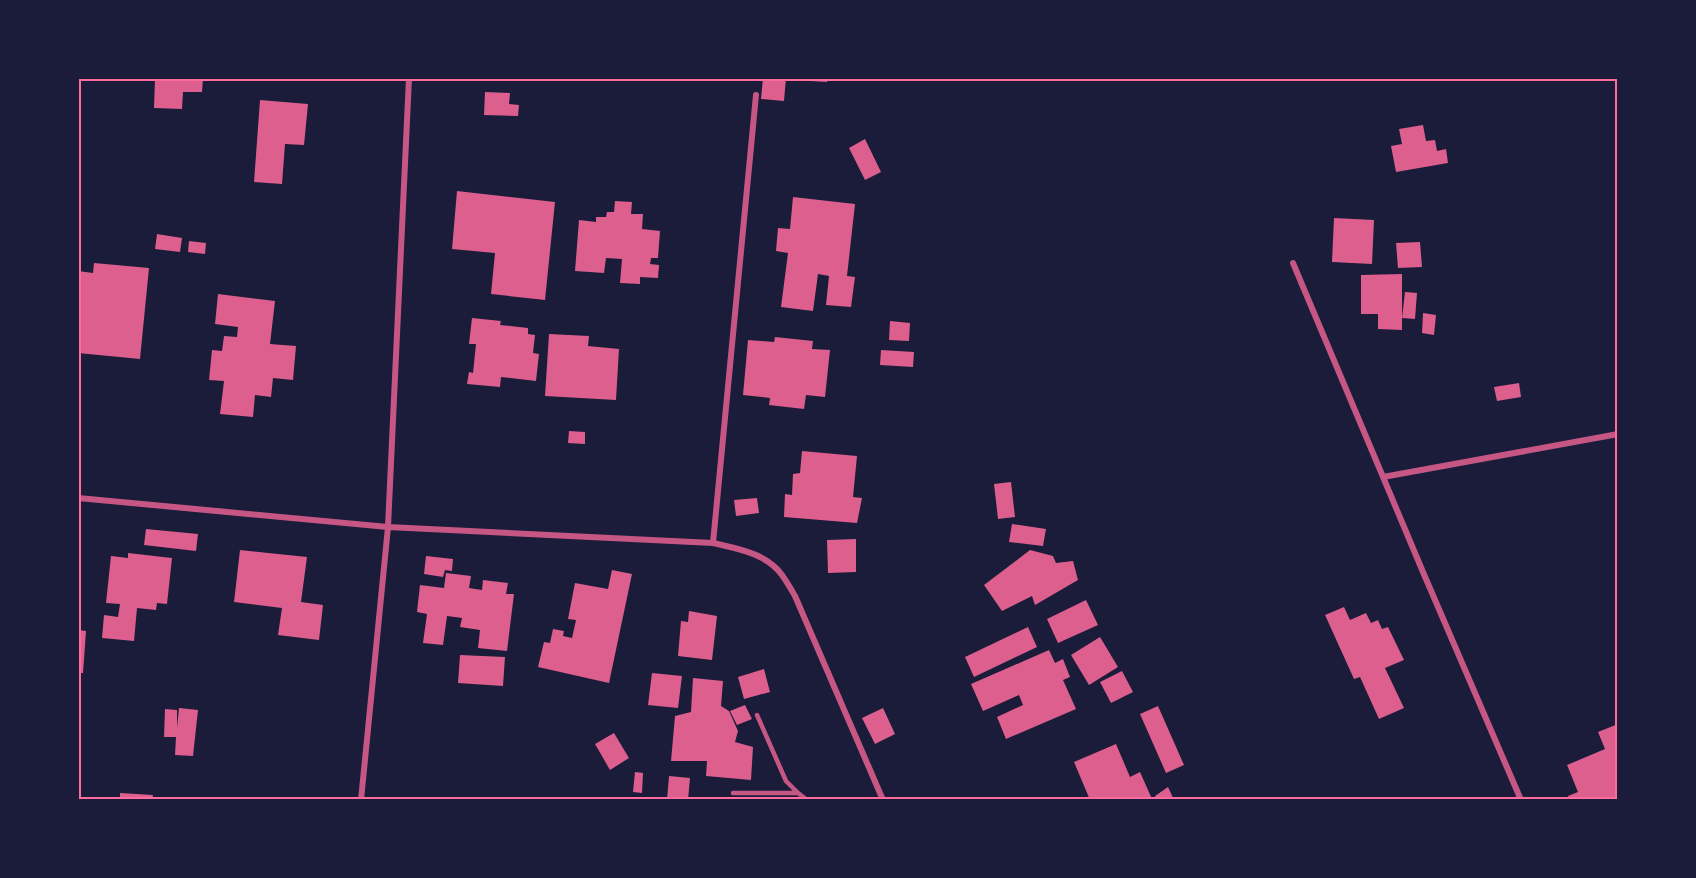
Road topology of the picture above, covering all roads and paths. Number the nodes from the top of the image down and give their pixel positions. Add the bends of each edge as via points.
1 (409, 78) edge
2 (756, 95) dead end
3 (1293, 263) dead end
4 (1618, 434) edge
5 (1383, 477) junction
6 (78, 498) edge
7 (388, 527) junction
8 (713, 543) junction
9 (757, 715) dead end
10 (733, 793) dead end
11 (798, 793) junction
12 (361, 800) edge
13 (807, 800) edge
14 (883, 800) edge
15 (1521, 800) edge

1 - 7 street
2 - 8 street
3 - 5 street
4 - 5 street
5 - 15 street
6 - 7 street
7 - 8 street
7 - 12 street
8 - 14 street via 765,559 781,574 795,596
9 - 11 lane via 786,781
10 - 11 lane
11 - 13 lane

